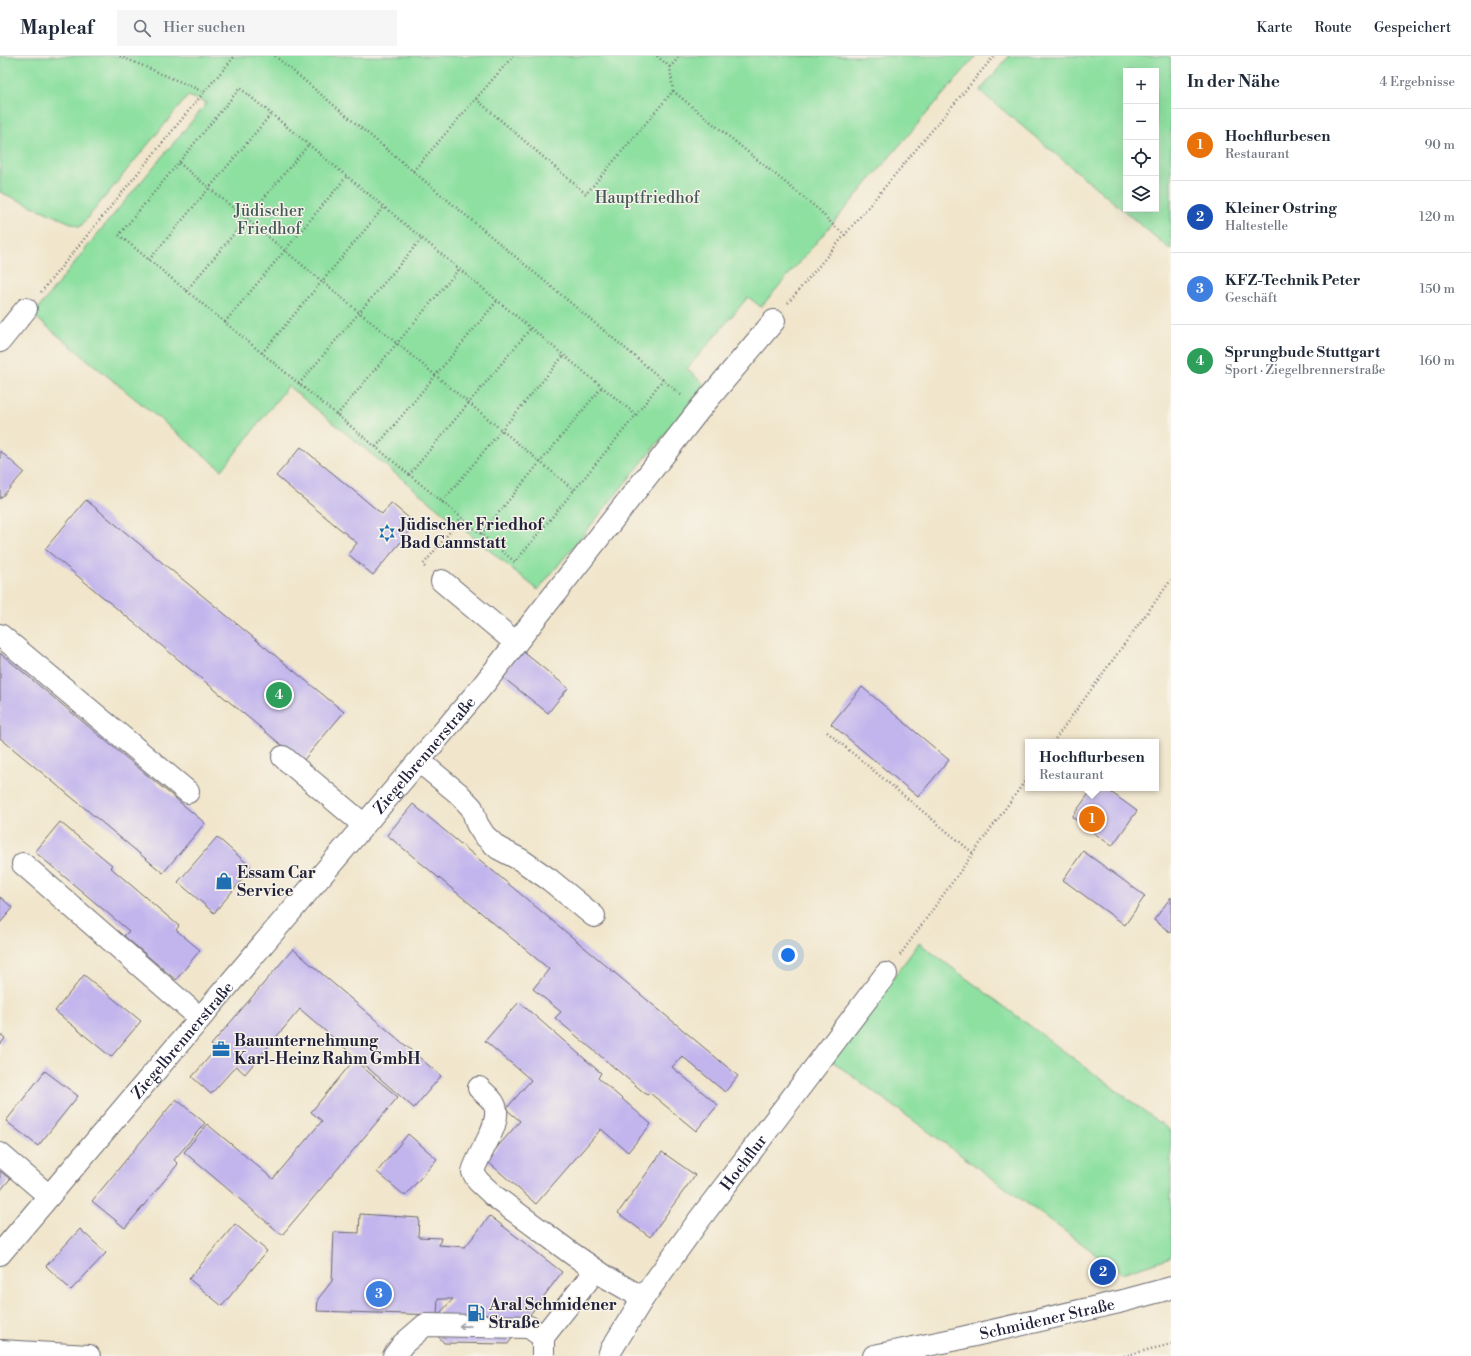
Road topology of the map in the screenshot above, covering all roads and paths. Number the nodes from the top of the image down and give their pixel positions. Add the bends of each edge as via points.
1 (120, 56) edge
2 (235, 56) edge
3 (275, 56) edge
4 (513, 56) edge
5 (657, 56) edge
6 (680, 56) edge
7 (994, 56) edge
8 (670, 68) junction
9 (673, 91) junction
10 (204, 92) junction
11 (476, 99) junction
12 (271, 114) junction
13 (308, 144) junction
14 (179, 162) junction
15 (413, 171) junction
16 (346, 176) junction
17 (209, 187) junction
18 (384, 207) junction
19 (247, 218) junction
20 (845, 235) junction
21 (422, 238) junction
22 (285, 250) junction
23 (149, 260) junction
24 (459, 269) junction
25 (322, 280) junction
26 (186, 291) junction
27 (497, 301) junction
28 (26, 309) joint
29 (360, 312) junction
30 (774, 321) joint
31 (225, 322) junction
32 (531, 328) junction
33 (0, 341) edge
34 (398, 343) junction
35 (262, 353) junction
36 (564, 355) junction
37 (436, 375) junction
38 (663, 379) junction
39 (299, 384) junction
40 (602, 387) junction
41 (470, 403) junction
42 (699, 410) junction
43 (337, 415) junction
44 (636, 415) junction
45 (502, 430) junction
46 (376, 447) junction
47 (541, 462) junction
48 (409, 475) junction
49 (574, 490) junction
50 (442, 502) junction
51 (461, 518) junction
52 (481, 534) junction
53 (1171, 580) edge
54 (442, 581) joint
55 (0, 635) edge
56 (516, 644) junction
57 (827, 732) dead end
58 (1055, 739) edge
59 (283, 757) dead end
60 (419, 761) junction
61 (1025, 781) edge
62 (188, 792) dead end
63 (364, 825) junction
64 (973, 853) junction
65 (23, 864) dead end
66 (594, 916) dead end
67 (886, 974) joint
68 (200, 1018) junction
69 (479, 1088) dead end
70 (0, 1154) edge
71 (49, 1196) junction
72 (0, 1254) edge
73 (588, 1280) dead end
74 (1171, 1288) edge
75 (643, 1298) junction
76 (1171, 1344) edge
77 (543, 1346) edge
78 (0, 1351) edge
79 (89, 1356) edge
80 (394, 1356) edge
81 (609, 1356) edge
82 (874, 1356) edge
83 (1124, 1356) edge

1 - 10 path
2 - 10 path
3 - 15 path
4 - 11 path
5 - 8 path
6 - 8 path
7 - 20 path
8 - 9 path
9 - 11 path via 586,194
9 - 20 path via 819,210
10 - 28 path
11 - 15 path
12 - 13 path
12 - 14 path via 240,88
12 - 17 path
13 - 16 path
13 - 19 path
14 - 17 path
14 - 23 path via 119,235
15 - 38 path
16 - 18 path
16 - 22 path
17 - 19 path
17 - 23 path
18 - 21 path
18 - 25 path
19 - 22 path
19 - 26 path
20 - 30 path
21 - 24 path
21 - 29 path
22 - 25 path
22 - 31 path
23 - 26 path
24 - 27 path
24 - 34 path
25 - 29 path
25 - 35 path
26 - 31 path
27 - 32 path
27 - 37 path
28 - 33 street
29 - 34 path
29 - 39 path
30 - 42 street, Ziegelbrennerstraße
31 - 35 path
32 - 36 path
32 - 41 path
34 - 37 path
34 - 43 path
35 - 39 path
36 - 40 path
36 - 45 path
37 - 41 path
37 - 46 path
38 - 42 path
38 - 44 path
39 - 43 path
40 - 44 path
40 - 47 path
41 - 45 path
41 - 48 path
42 - 56 street, Ziegelbrennerstraße
43 - 46 path
44 - 49 path
45 - 47 path
45 - 50 path
46 - 48 path
47 - 49 path
47 - 52 path
48 - 50 path
49 - 52 path via 515,562
50 - 51 path
51 - 52 path
51 - 54 path via 423,565
53 - 58 path
54 - 56 street
55 - 62 street
56 - 60 street, Ziegelbrennerstraße
57 - 64 path
59 - 63 street, Ziegelbrennerstraße
60 - 63 street, Ziegelbrennerstraße
60 - 66 street via 472,808 484,835 498,848 550,880
61 - 64 path
63 - 68 street, Ziegelbrennerstraße
64 - 67 path
65 - 68 street
67 - 75 street, Hochflur
68 - 71 street, Ziegelbrennerstraße
69 - 75 street via 495,1105 496,1118 494,1128 474,1165 473,1172 478,1181 494,1196 571,1253
70 - 71 street
71 - 72 street, Ziegelbrennerstraße
73 - 77 street
74 - 82 street, Schmidener Straße via 958,1339
75 - 81 street, Hochflur
76 - 83 path
77 -> 80 street via 530,1327 425,1325 403,1344
78 - 79 street

